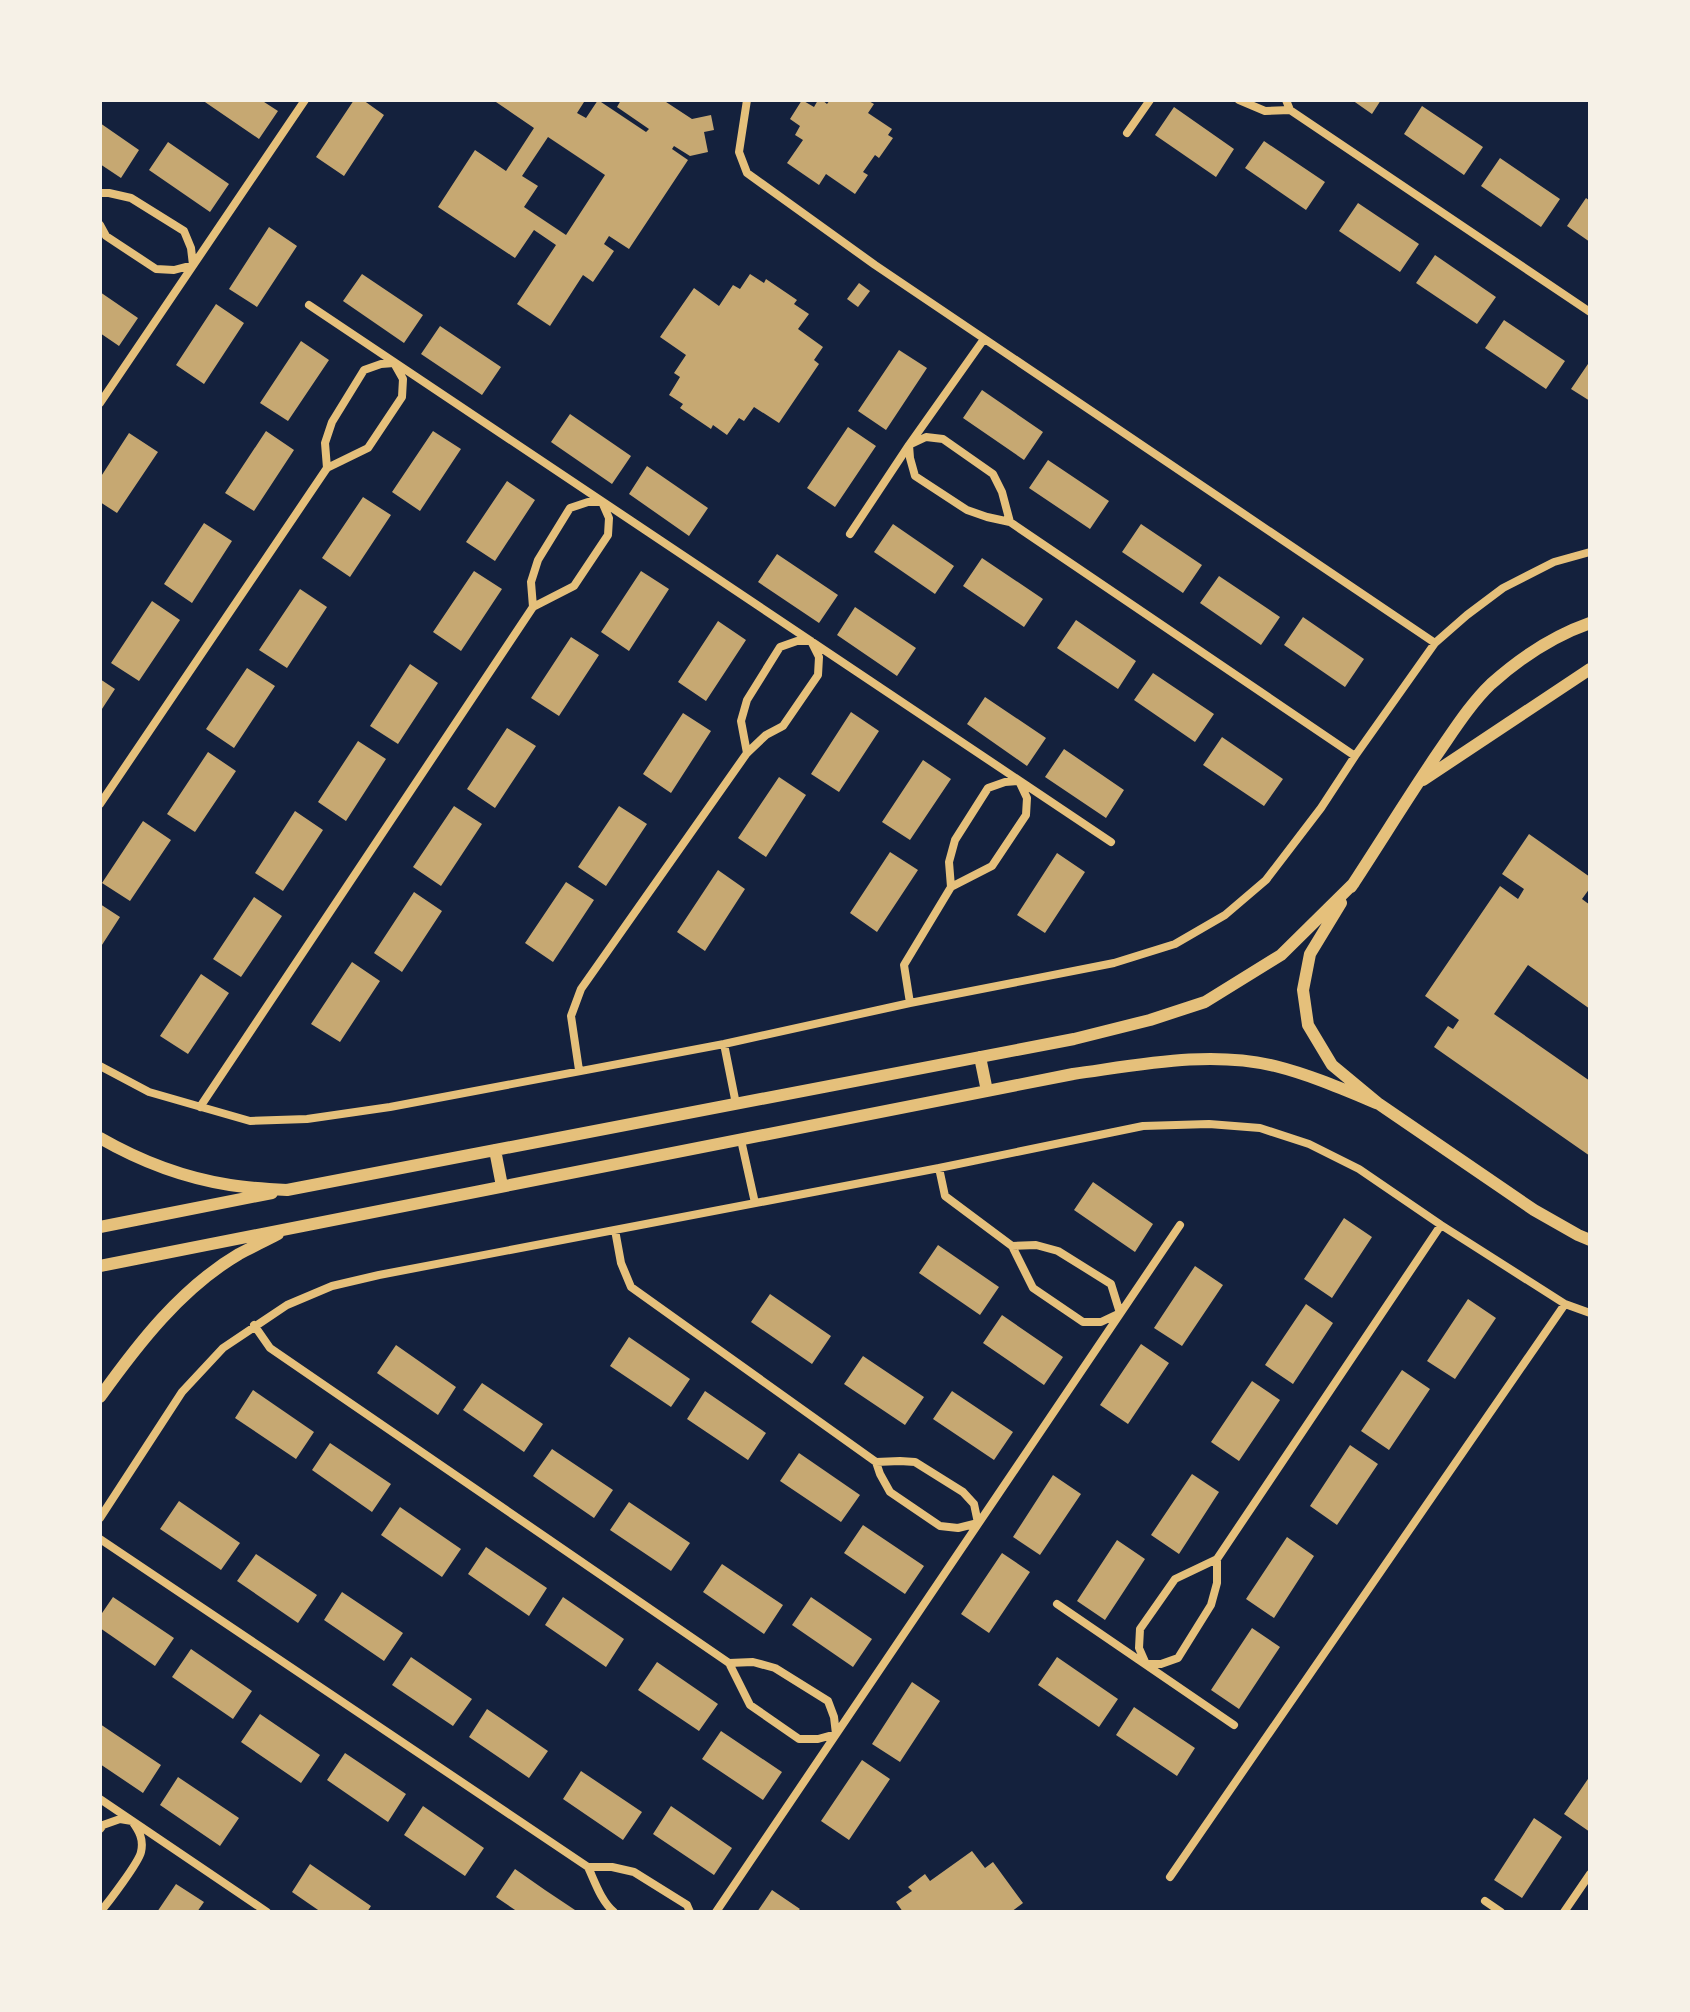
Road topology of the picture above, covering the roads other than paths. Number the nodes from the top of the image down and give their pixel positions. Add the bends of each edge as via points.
1 (305, 100) edge
2 (747, 100) edge
3 (1150, 100) edge
4 (1239, 100) edge
5 (1286, 100) edge
6 (1290, 110) junction
7 (1127, 133) dead end
8 (100, 193) edge
9 (100, 225) edge
10 (193, 265) junction
11 (309, 305) dead end
12 (1590, 312) edge
13 (984, 339) junction
14 (394, 363) junction
15 (100, 403) edge
16 (909, 445) junction
17 (327, 468) junction
18 (602, 502) junction
19 (1010, 522) junction
20 (850, 534) dead end
21 (1590, 552) edge
22 (533, 607) junction
23 (1590, 623) edge
24 (811, 641) junction
25 (1435, 643) junction
26 (1590, 669) edge
27 (747, 753) junction
28 (1355, 756) junction
29 (1019, 781) junction
30 (1417, 784) junction
31 (100, 804) edge
32 (1111, 842) dead end
33 (1354, 883) junction
34 (951, 887) junction
35 (910, 1003) junction
36 (724, 1044) junction
37 (980, 1057) junction
38 (100, 1066) edge
39 (579, 1070) junction
40 (987, 1091) junction
41 (736, 1104) junction
42 (1379, 1104) junction
43 (200, 1107) junction
44 (100, 1138) edge
45 (741, 1140) junction
46 (495, 1150) junction
47 (939, 1168) junction
48 (502, 1186) junction
49 (287, 1190) junction
50 (755, 1203) junction
51 (1180, 1225) dead end
52 (1441, 1225) junction
53 (100, 1227) edge
54 (292, 1228) junction
55 (615, 1230) junction
56 (1590, 1240) edge
57 (1012, 1246) junction
58 (100, 1266) edge
59 (1565, 1304) junction
60 (1120, 1313) junction
61 (1590, 1313) edge
62 (254, 1325) junction
63 (100, 1397) edge
64 (876, 1462) junction
65 (100, 1518) edge
66 (978, 1523) junction
67 (100, 1539) edge
68 (1217, 1559) junction
69 (1057, 1604) dead end
70 (729, 1663) junction
71 (1146, 1664) junction
72 (1234, 1725) dead end
73 (836, 1734) junction
74 (100, 1799) edge
75 (132, 1821) junction
76 (100, 1829) edge
77 (588, 1867) junction
78 (1590, 1874) edge
79 (1170, 1877) dead end
80 (1485, 1901) dead end
81 (100, 1912) edge
82 (267, 1912) edge
83 (614, 1912) edge
84 (690, 1912) edge
85 (716, 1912) edge
86 (1501, 1912) edge
87 (1564, 1912) edge

1 - 10 street
2 - 13 street via 739,152 747,173
3 - 7 street
4 - 6 street via 1265,111
5 - 6 street
6 - 12 street
8 - 10 street via 131,198 184,231
9 - 10 street via 106,236 156,269
10 - 15 street
11 - 14 street
13 - 16 street
13 - 25 street
14 - 17 street via 364,370 332,422 325,443
14 - 17 street via 403,379 402,397 368,448
14 - 18 street
16 - 19 street via 915,476 967,510
16 - 19 street via 926,437 943,439 993,474
16 - 20 street
17 - 31 street
18 - 22 street via 609,518 608,535 574,586
18 - 22 street via 570,508 538,560 531,582
18 - 24 street
19 - 28 street
21 - 25 street via 1554,562 1503,588
22 - 43 street
23 - 30 main road via 1530,652 1489,686
24 - 27 street via 819,657 818,675 783,726
24 - 27 street via 780,647 747,700 741,721
24 - 29 street
25 - 28 street
26 - 30 main road
27 - 39 street via 581,989 571,1016
28 - 35 street via 1266,880 1225,915 1175,944 1114,963
29 - 32 street
29 - 34 street via 988,788 955,840 949,862
29 - 34 street via 1027,798 1026,815 992,866
30 - 33 main road
33 - 37 main road via 1281,955 1205,1002 1119,1028
33 - 42 main road via 1310,954 1303,990 1308,1025 1332,1065
34 - 35 street via 904,965
35 - 36 street
36 - 39 street
36 - 41 street
37 - 40 main road
37 - 41 main road
38 - 43 street via 149,1092
39 - 43 street via 307,1119 250,1121
40 - 42 main road via 1172,1060 1227,1059 1311,1076
40 - 45 main road
41 - 46 main road
42 - 56 main road via 1534,1210
44 - 49 main road via 184,1176
45 - 48 main road
45 - 50 street
46 - 48 main road
46 - 49 main road
47 - 50 street
47 - 52 street via 1143,1126 1260,1128 1359,1169
47 - 57 street via 945,1196
48 - 54 main road
49 - 53 main road
50 - 55 street
51 - 60 street
52 - 59 street
52 - 68 street
54 - 58 main road
54 - 63 main road via 203,1279 163,1317
55 - 62 street via 332,1286
55 - 64 street via 631,1287
57 - 60 street via 1058,1251 1085,1267 1111,1284
57 - 60 street via 1033,1288 1083,1322 1101,1322
59 - 61 street
59 - 79 street
60 - 66 street
62 - 65 street via 223,1348 182,1392
62 - 70 street via 270,1348
64 - 66 street via 915,1462 963,1492 974,1504
64 - 66 street via 890,1492 940,1526
66 - 73 street
67 - 77 street
68 - 71 street via 1211,1605 1178,1658
68 - 71 street via 1175,1579 1140,1629 1139,1648
69 - 71 street
70 - 73 street via 775,1668 828,1701
70 - 73 street via 750,1705 799,1739
71 - 72 street
73 - 85 street
74 - 75 street
75 - 76 street via 120,1819
75 - 81 street via 141,1834 141,1853
75 - 82 street
77 - 83 street
77 - 84 street via 634,1872
78 - 87 street
80 - 86 street

